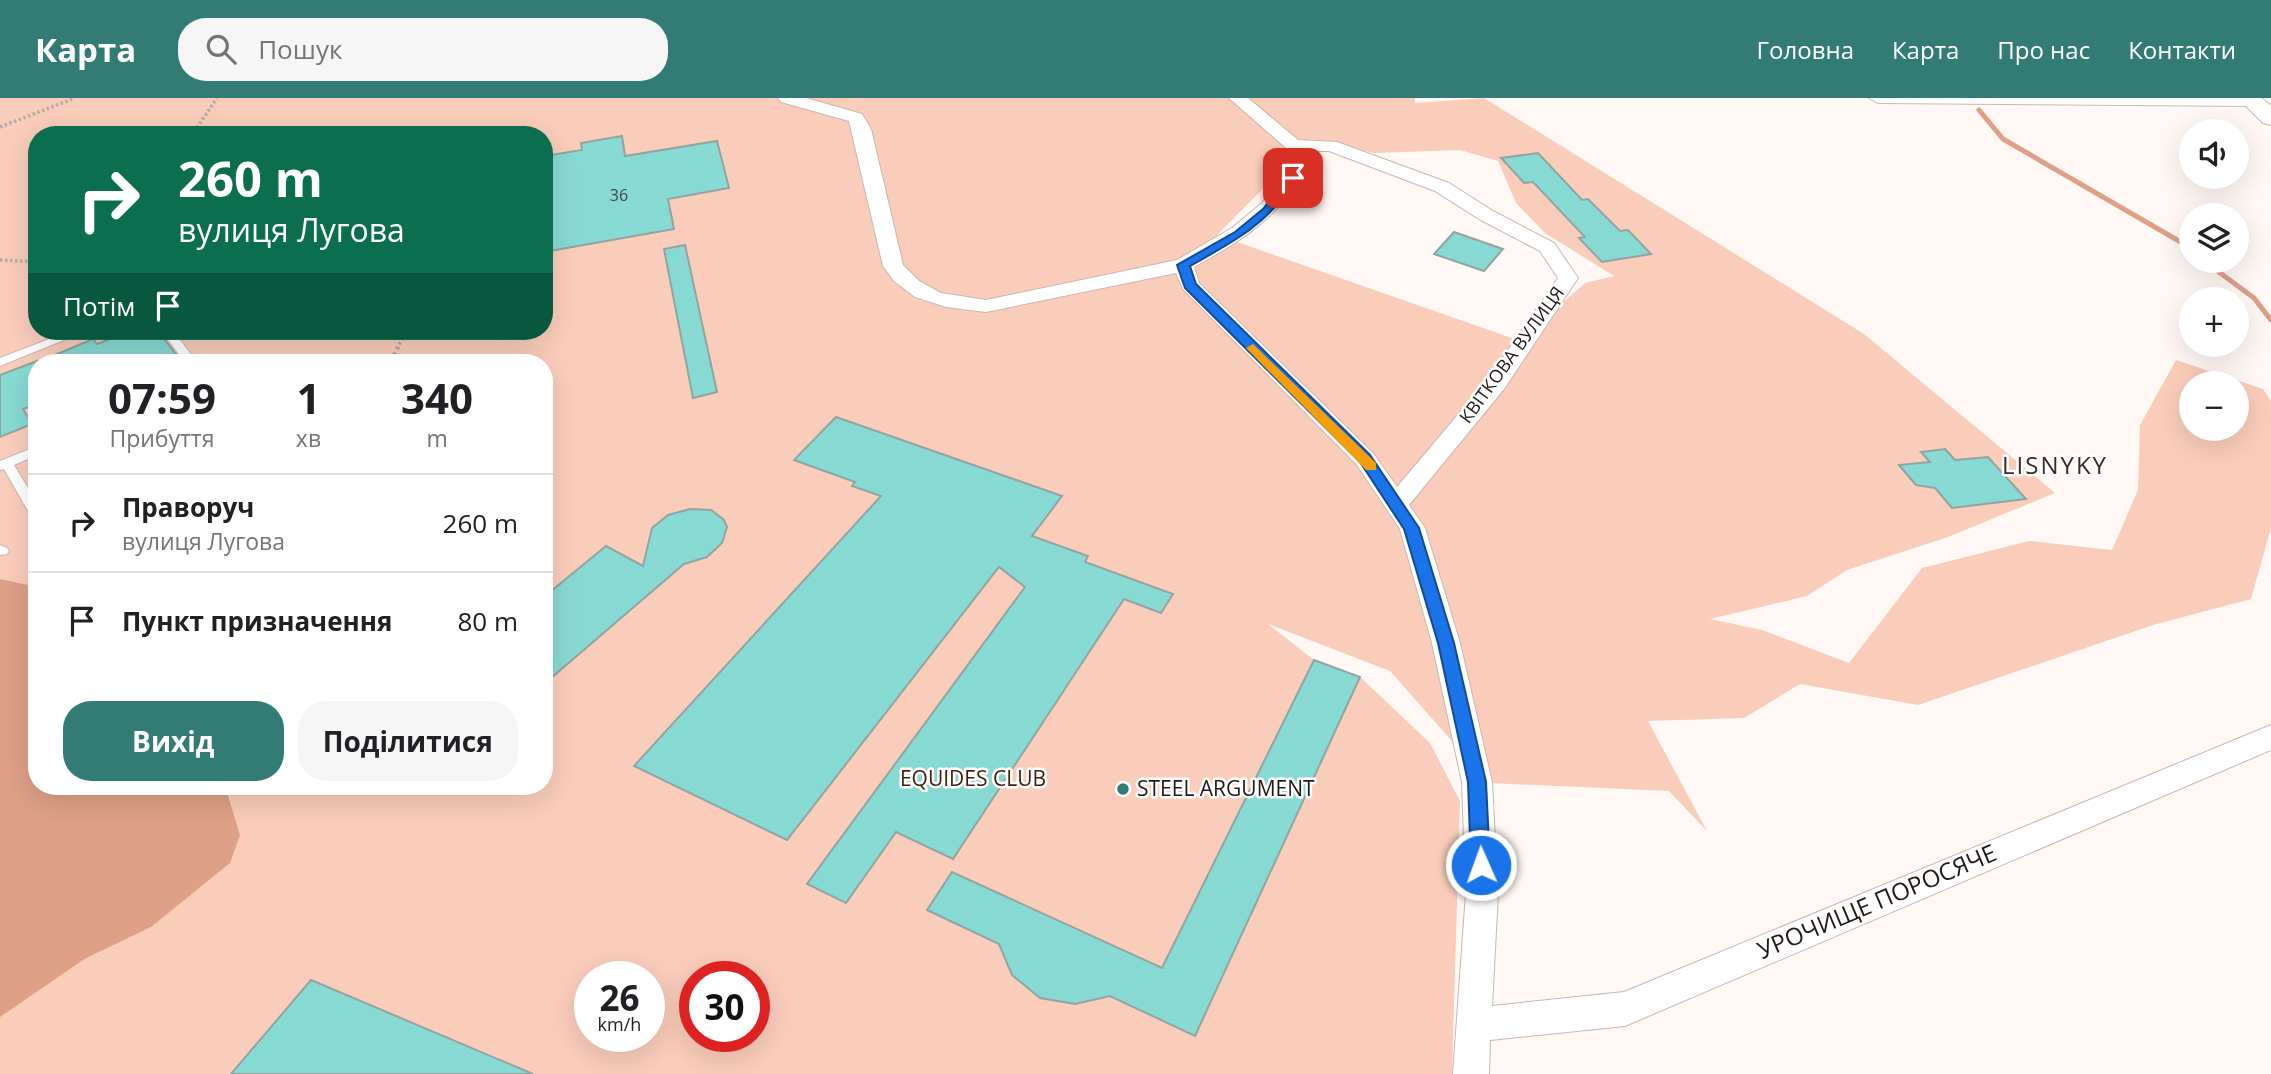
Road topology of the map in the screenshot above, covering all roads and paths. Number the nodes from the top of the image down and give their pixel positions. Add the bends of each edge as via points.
1 (75, 98) edge
2 (217, 98) edge
3 (787, 98) edge
4 (1238, 98) edge
5 (1878, 98) edge
6 (2250, 100) edge
7 (2271, 118) edge
8 (198, 126) edge
9 (0, 127) edge
10 (1294, 145) junction
11 (0, 260) edge
12 (28, 262) edge
13 (1183, 265) junction
14 (57, 340) edge
15 (174, 340) edge
16 (185, 354) edge
17 (0, 362) edge
18 (28, 454) edge
19 (3, 464) edge
20 (28, 502) edge
21 (1396, 504) junction
22 (2271, 737) edge
23 (1473, 1025) junction
24 (1471, 1074) edge

1 - 9 path
2 - 8 path
3 - 13 street via 856,118 893,266 902,280 919,292 956,304 986,306
4 - 10 street
5 - 6 street
6 - 7 street
10 - 13 street via 1303,153 1293,178 1267,212 1239,235
10 - 21 street, КВІТКОВА ВУЛИЦЯ via 1331,146 1442,187 1547,247 1568,278 1496,384
11 - 12 path
13 - 21 street via 1190,285 1365,459
14 - 17 lane
15 - 16 lane
18 - 19 lane
19 - 20 lane
21 - 23 street via 1412,528 1446,643 1477,782 1482,893
22 - 23 street, УРОЧИЩЕ ПОРОСЯЧЕ via 1625,1009
23 - 24 street

